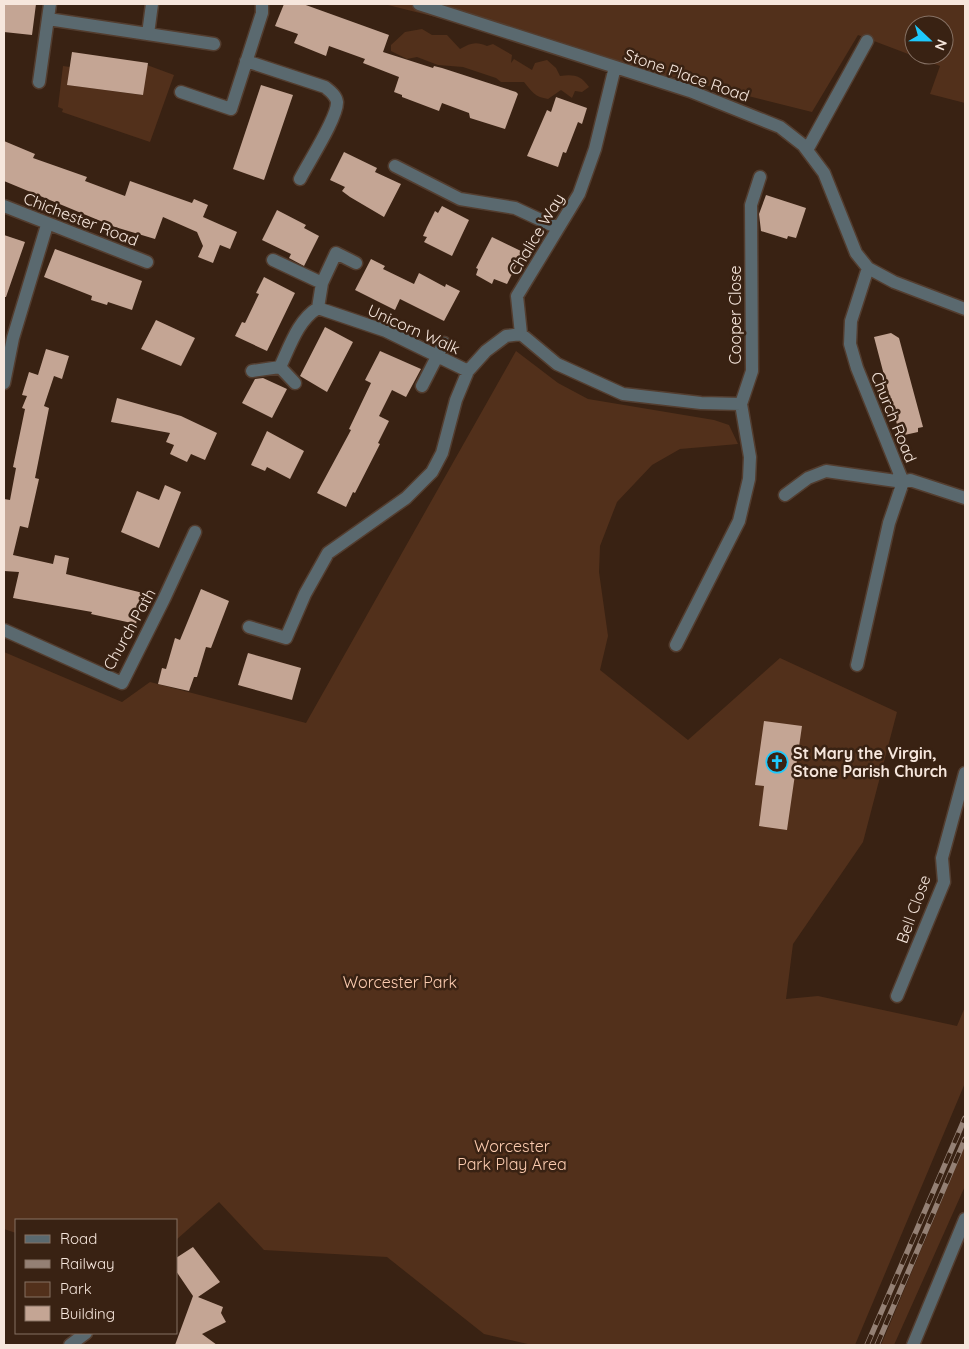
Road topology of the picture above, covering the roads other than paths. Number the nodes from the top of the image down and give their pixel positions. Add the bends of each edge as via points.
1 (50, 4) edge
2 (152, 4) edge
3 (262, 4) edge
4 (419, 4) edge
5 (48, 19) junction
6 (148, 34) junction
7 (866, 41) dead end
8 (214, 44) dead end
9 (246, 61) junction
10 (615, 67) junction
11 (38, 82) dead end
12 (181, 92) dead end
13 (807, 150) junction
14 (395, 166) dead end
15 (760, 177) dead end
16 (300, 179) dead end
17 (4, 206) edge
18 (47, 225) junction
19 (558, 228) junction
20 (273, 260) dead end
21 (147, 262) dead end
22 (356, 263) dead end
23 (868, 268) junction
24 (322, 278) junction
25 (318, 308) junction
26 (965, 309) edge
27 (521, 334) junction
28 (444, 343) dead end
29 (438, 357) junction
30 (280, 367) junction
31 (252, 371) dead end
32 (468, 371) junction
33 (4, 383) edge
34 (295, 383) dead end
35 (422, 386) dead end
36 (741, 404) junction
37 (903, 482) junction
38 (785, 494) dead end
39 (965, 498) edge
40 (195, 532) dead end
41 (249, 627) dead end
42 (4, 630) edge
43 (676, 645) dead end
44 (857, 665) dead end
45 (965, 773) edge
46 (897, 996) dead end
47 (965, 1218) edge
48 (85, 1334) edge
49 (70, 1345) edge
50 (913, 1345) edge

1 - 5 street
2 - 6 street
3 - 9 street
4 - 10 street, Stone Place Road
5 - 6 street
5 - 11 street
6 - 8 street
7 - 13 street
9 - 12 street via 231,109
9 - 16 street via 325,87 337,100 335,113
10 - 13 street, Stone Place Road via 701,94 776,125
10 - 19 street, Chalice Way via 595,149 579,194
13 - 23 street, Stone Place Road via 827,177 856,253
14 - 19 street via 460,199 515,208
15 - 36 street, Cooper Close via 751,205 752,371
17 - 18 street, Chichester Road
18 - 21 street, Chichester Road
18 - 33 street via 13,338
19 - 27 street, Chalice Way via 517,296
20 - 24 street
22 - 24 street via 336,253
23 - 26 street via 894,282
23 - 37 street, Church Road via 851,321 850,344
24 - 25 street
25 - 29 street, Unicorn Walk via 386,331
25 - 30 street via 302,323
27 - 32 street via 506,336 486,351
27 - 36 street via 557,364 623,394
28 - 29 street
29 - 32 street, Unicorn Walk
29 - 35 street
30 - 31 street
30 - 34 street
32 - 41 street via 456,400 444,446 432,472 406,498 328,553 286,638
36 - 43 street, Cooper Close via 750,457 746,500 730,542
37 - 38 street via 826,471 808,478
37 - 39 street via 910,480
37 - 44 street, Church Road via 889,522
40 - 42 street, Church Path via 122,683
45 - 46 street, Bell Close via 942,858 944,882
47 - 50 street
48 - 49 street

